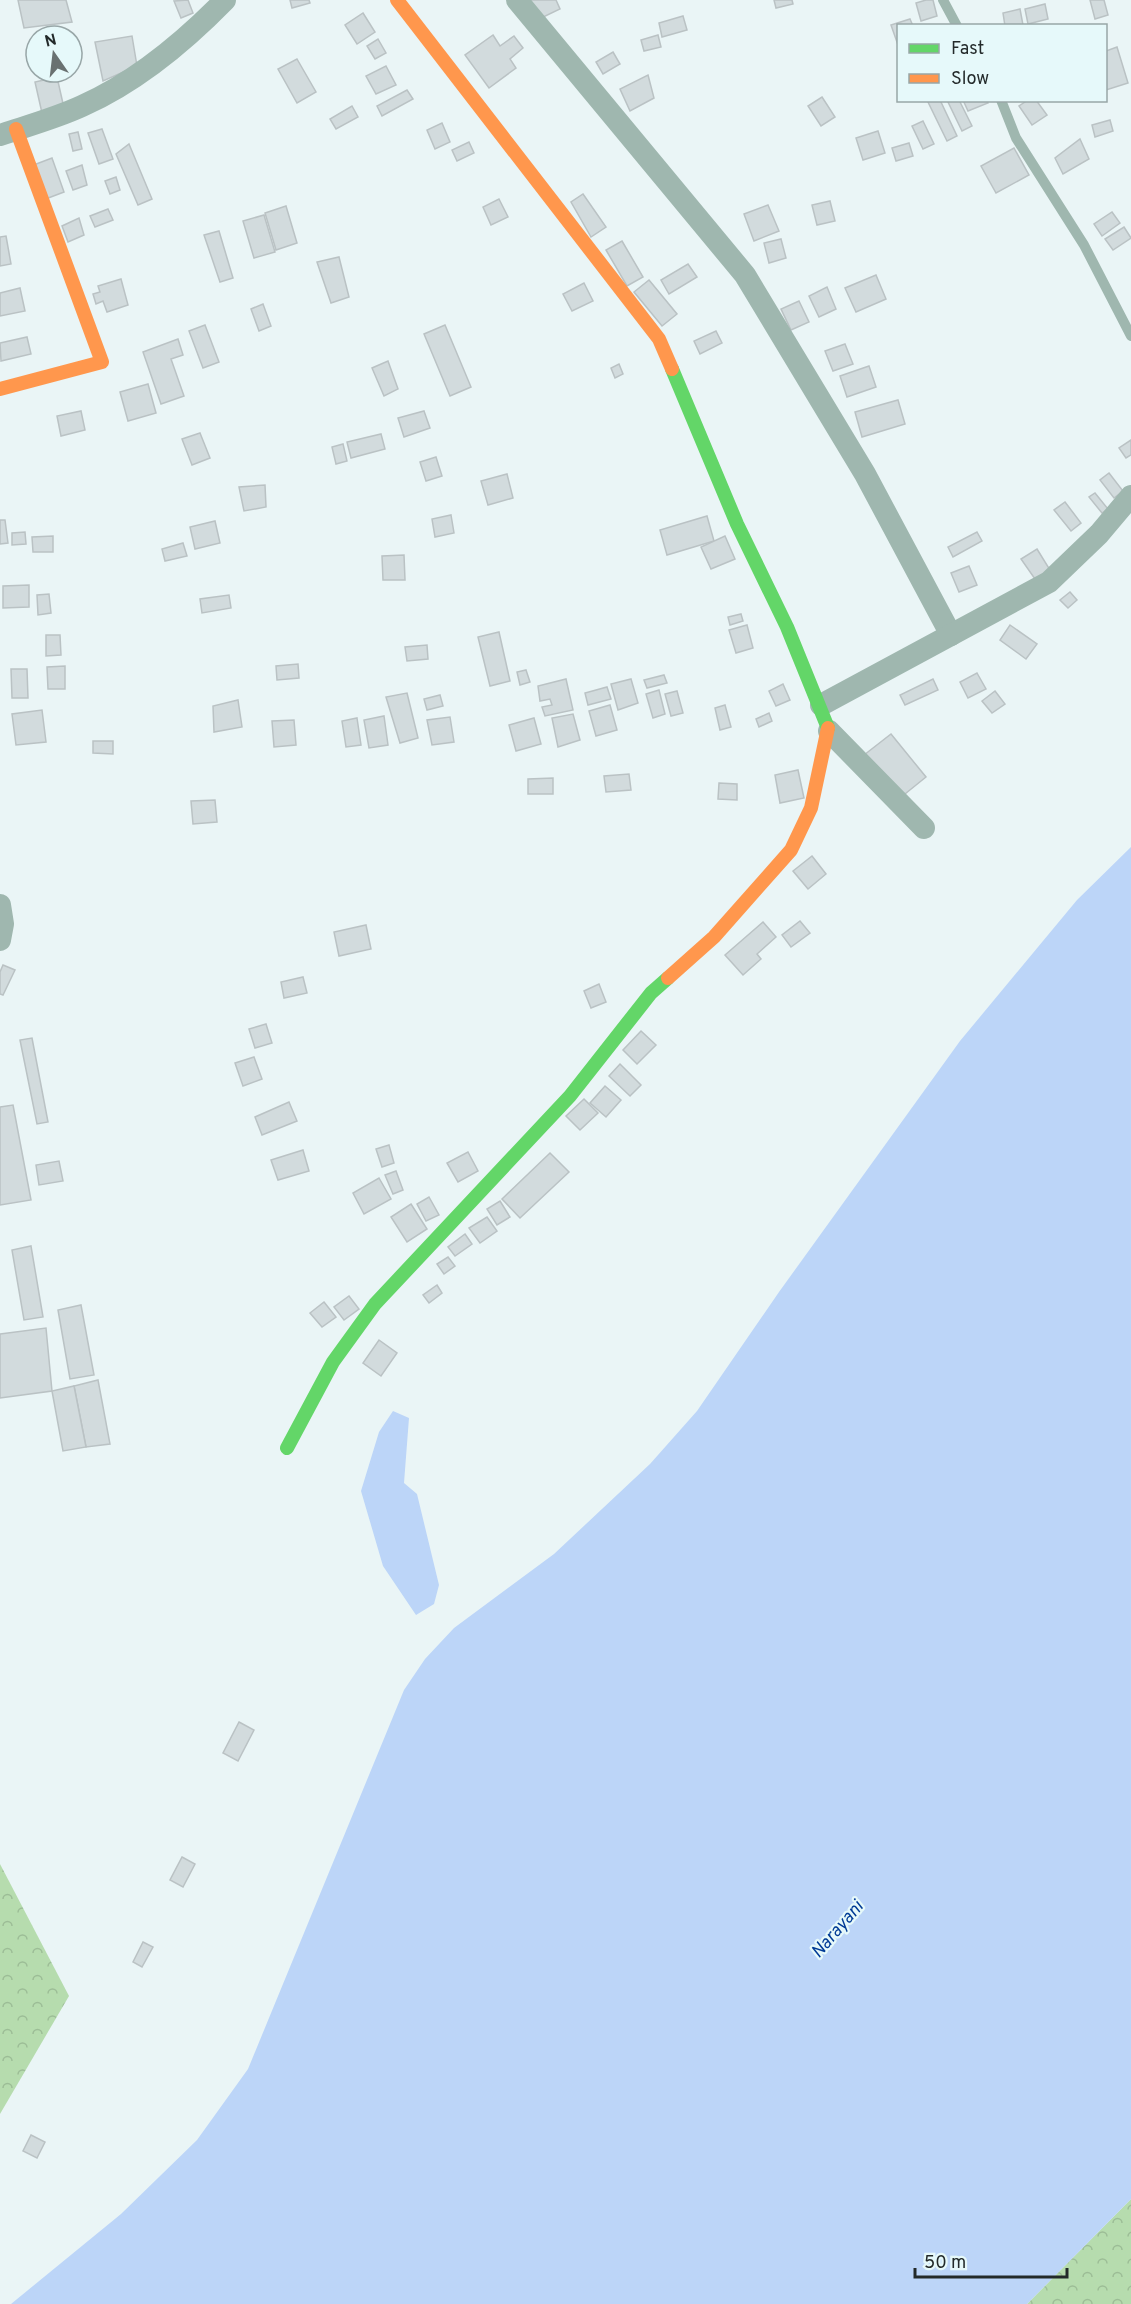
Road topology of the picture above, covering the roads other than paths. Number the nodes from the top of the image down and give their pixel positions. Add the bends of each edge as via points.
1 (225, 0) edge
2 (397, 0) edge
3 (517, 0) edge
4 (943, 0) edge
5 (956, 24) edge
6 (1002, 102) edge
7 (8, 132) edge
8 (1131, 336) edge
9 (0, 390) edge
10 (1131, 496) edge
11 (951, 635) junction
12 (821, 705) junction
13 (829, 731) junction
14 (924, 828) dead end
15 (0, 905) edge
16 (0, 940) edge
17 (287, 1448) dead end

1 - 7 street via 148,67 114,90 80,107
2 - 12 street via 659,339 737,524
3 - 11 street via 745,275 865,474
4 - 5 lane
6 - 8 lane via 1016,138 1084,244
7 - 9 street via 102,362
10 - 11 street via 1099,534 1049,582
11 - 12 street
12 - 13 street
13 - 14 street
13 - 17 street via 811,808 791,850 714,937 651,993 570,1096 375,1304 333,1362
15 - 16 street

